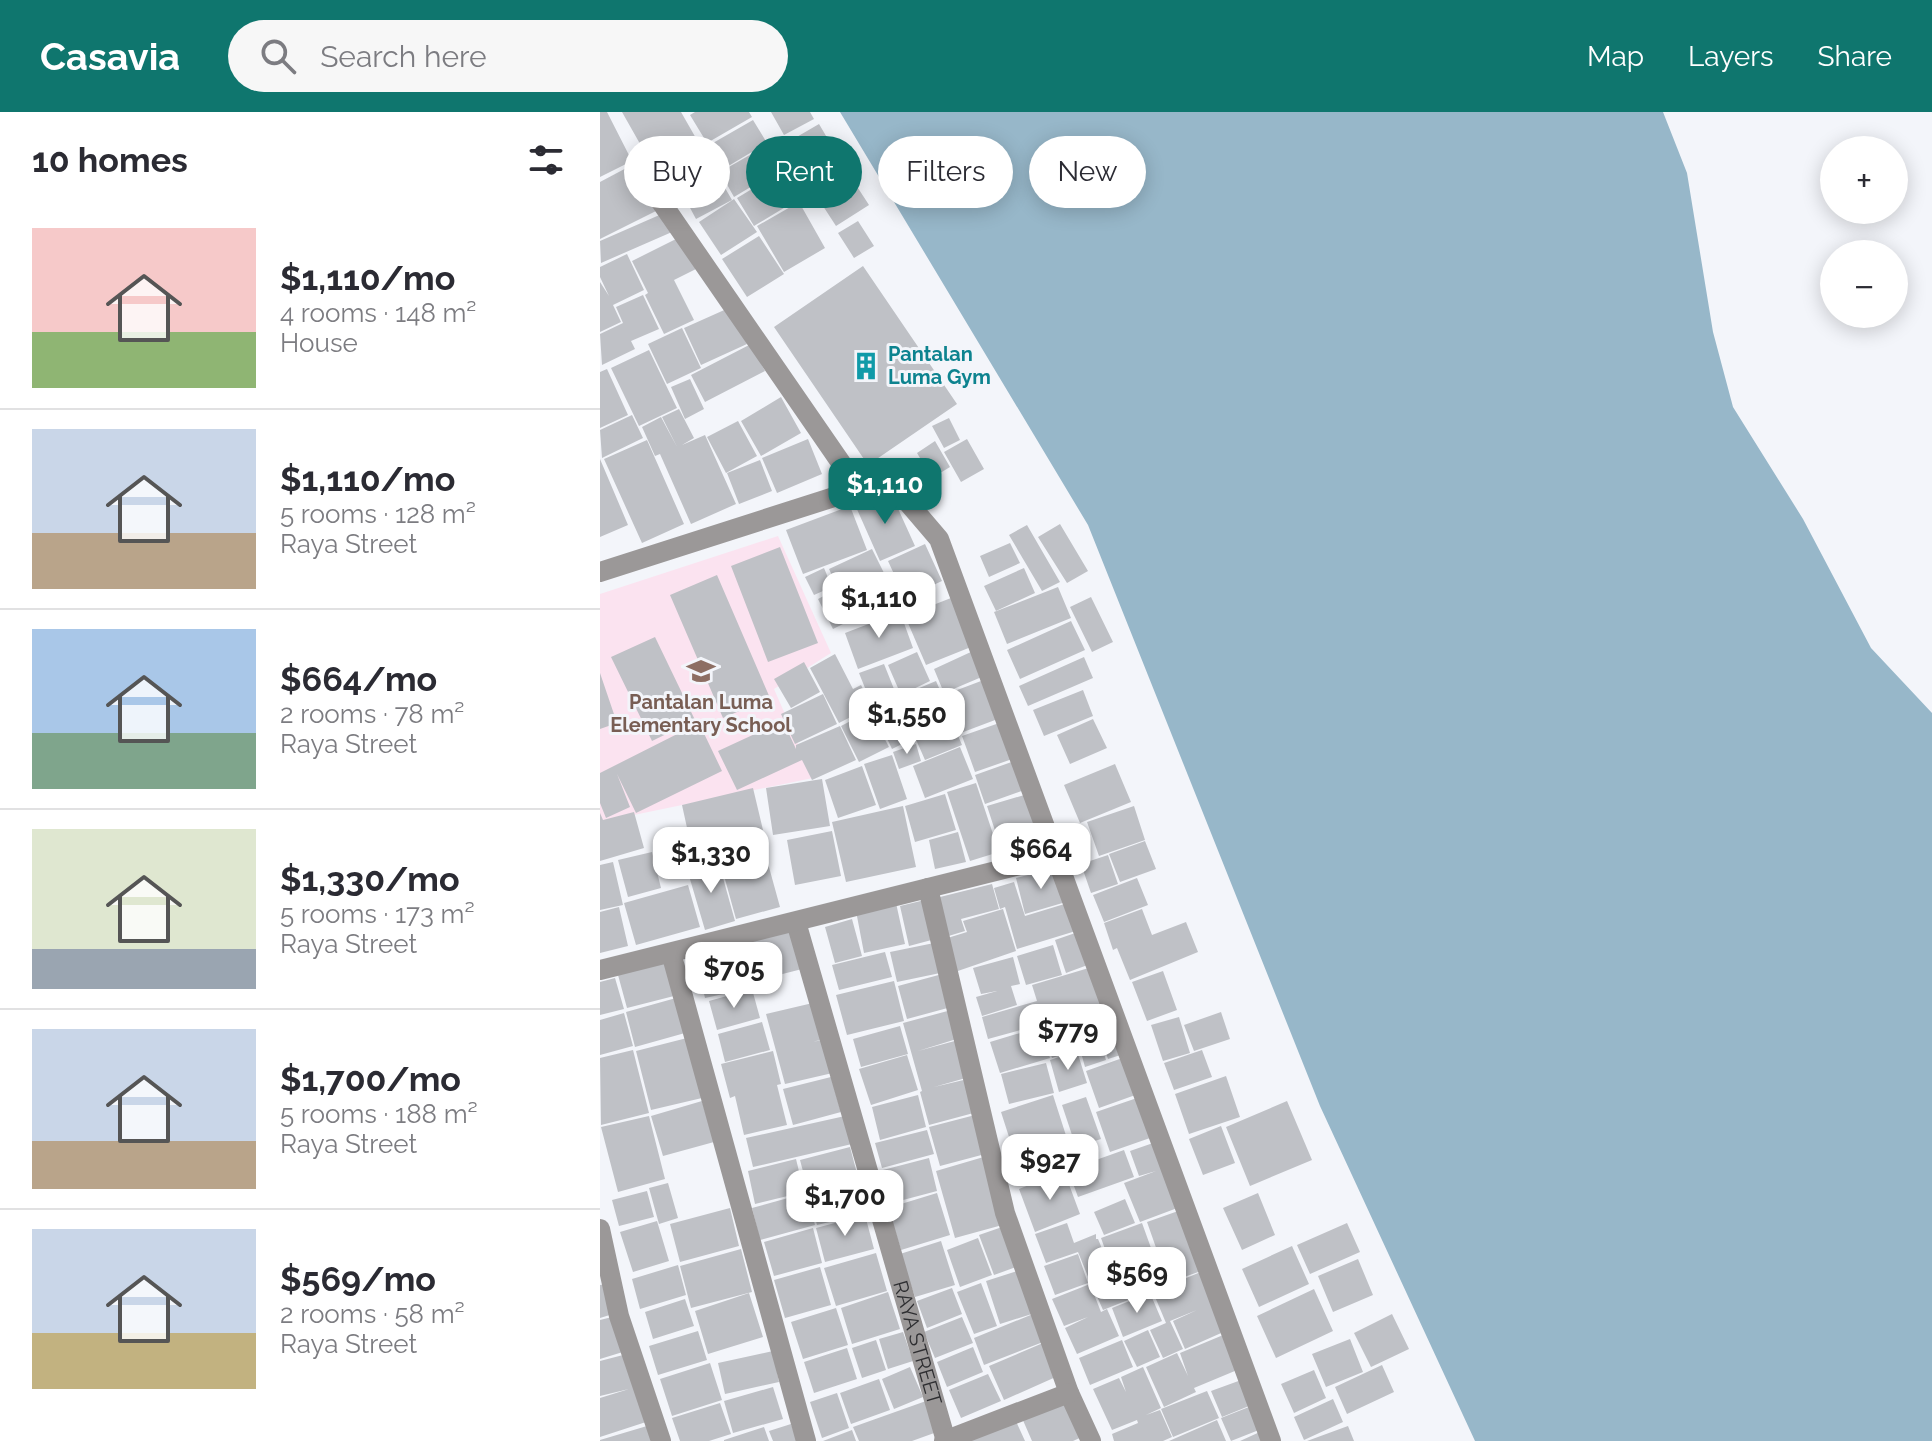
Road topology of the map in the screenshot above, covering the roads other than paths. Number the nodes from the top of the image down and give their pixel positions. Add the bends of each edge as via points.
1 (665, 208) edge
2 (859, 489) junction
3 (600, 572) edge
4 (1056, 856) junction
5 (928, 888) junction
6 (796, 922) junction
7 (671, 953) junction
8 (600, 970) edge
9 (600, 1229) edge
10 (1069, 1393) junction
11 (661, 1441) edge
12 (806, 1441) edge
13 (945, 1441) edge
14 (1091, 1441) edge
15 (1271, 1441) edge

1 - 2 street
2 - 3 street
2 - 4 street via 898,491 939,539
4 - 5 street
4 - 15 street
5 - 6 street
5 - 10 street via 1005,1213
6 - 7 street
6 - 13 street, RAYA STREET
7 - 8 street
7 - 12 street
9 - 11 street via 619,1316
10 - 13 street
10 - 14 street

